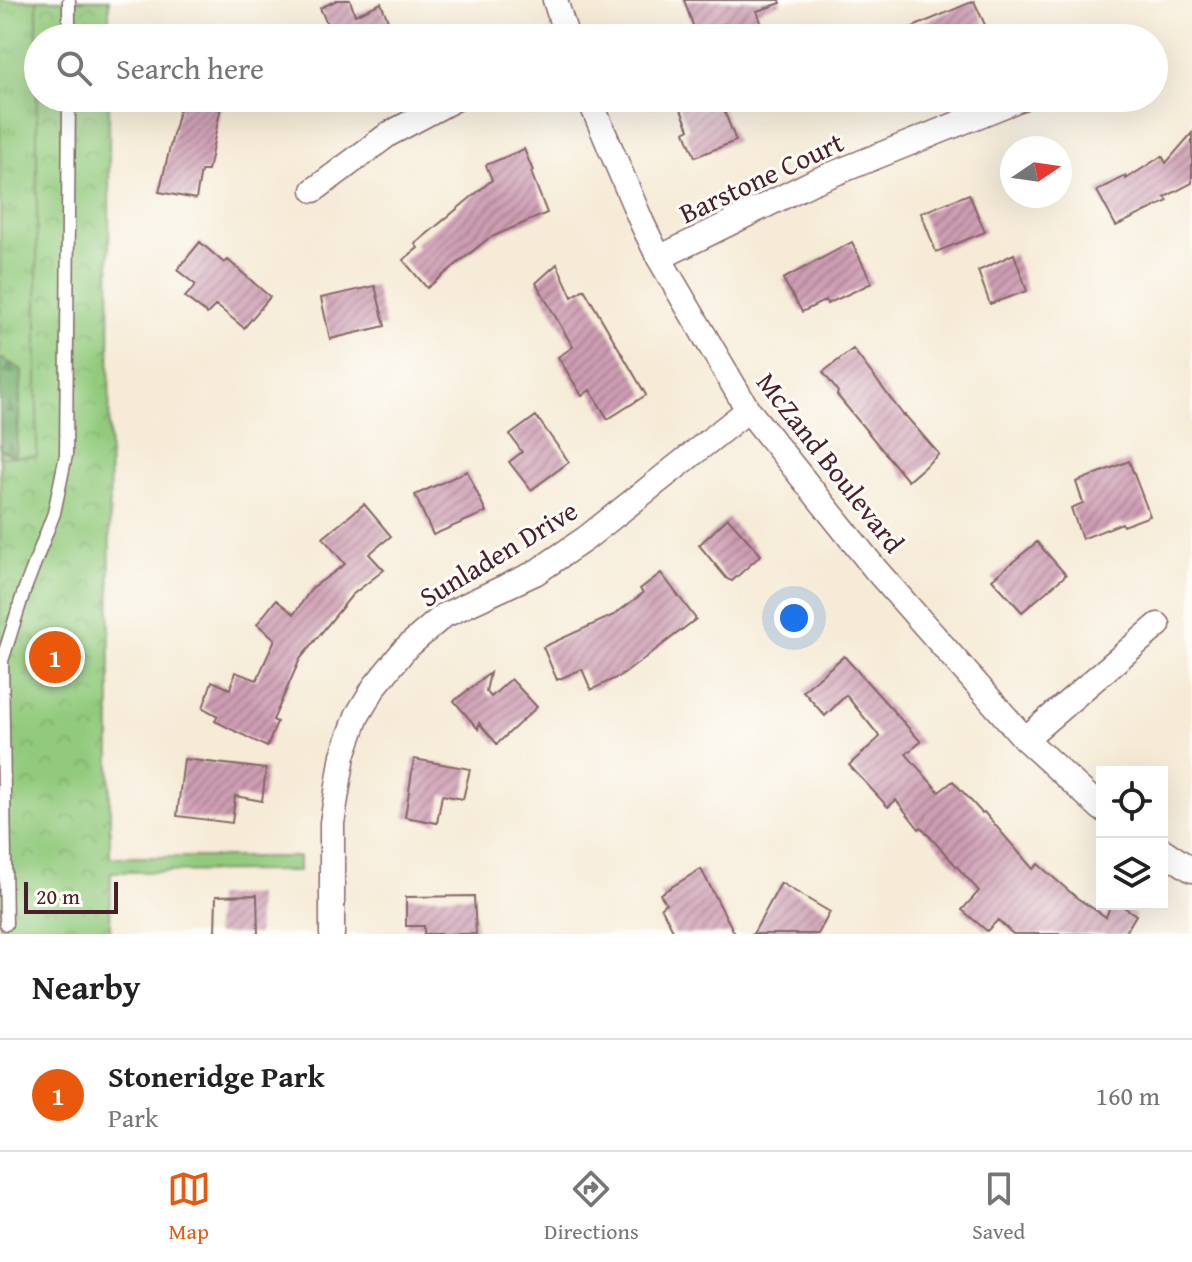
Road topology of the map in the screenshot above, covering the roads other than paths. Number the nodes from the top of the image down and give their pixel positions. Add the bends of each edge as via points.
1 (69, 0) edge
2 (555, 0) edge
3 (69, 24) edge
4 (563, 24) edge
5 (69, 112) edge
6 (431, 112) edge
7 (595, 112) edge
8 (987, 112) edge
9 (314, 190) dead end
10 (659, 258) junction
11 (748, 410) junction
12 (1158, 625) dead end
13 (1025, 739) junction
14 (1096, 804) edge
15 (1168, 854) edge
16 (1192, 870) edge
17 (6, 924) dead end
18 (332, 934) edge

1 - 3 lane
2 - 4 street
5 - 17 lane via 66,455 54,513 2,661
6 - 9 street via 389,134
7 - 10 street, McZand Boulevard
8 - 10 street, Barstone Court via 813,182
10 - 11 street, McZand Boulevard
11 - 13 street, McZand Boulevard via 876,570
11 - 18 street, Sunladen Drive via 535,573 443,616 385,673 357,716 343,755 332,823
12 - 13 street
13 - 14 street, McZand Boulevard
15 - 16 street

